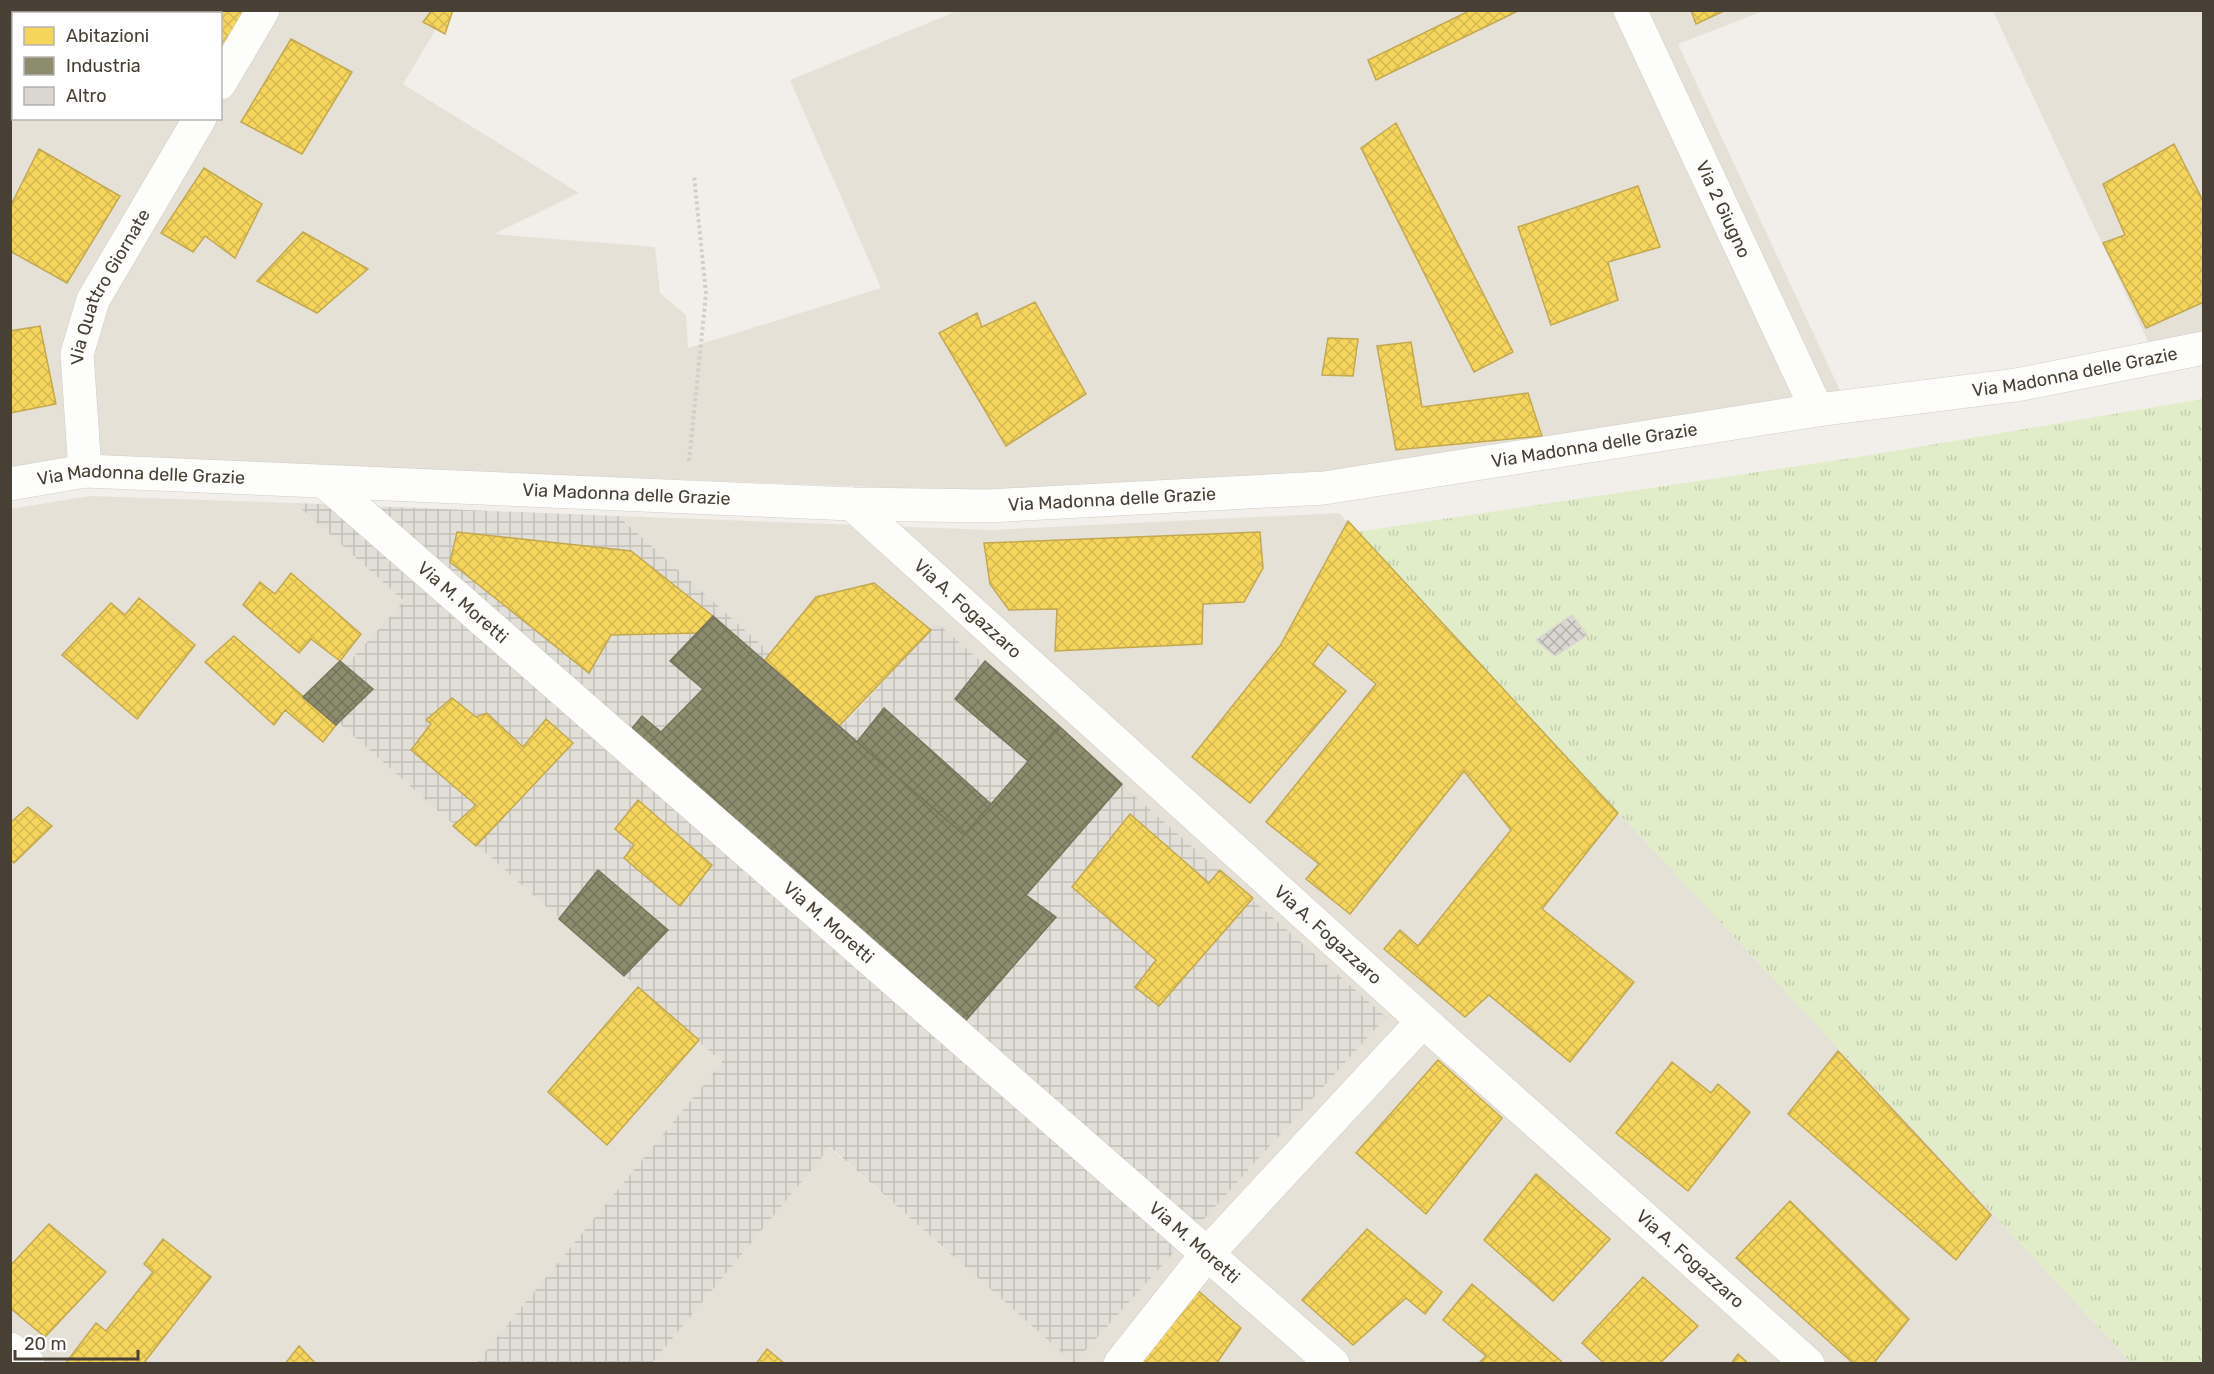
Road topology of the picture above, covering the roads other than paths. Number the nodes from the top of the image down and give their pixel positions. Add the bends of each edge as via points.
1 (263, 10) edge
2 (1630, 10) edge
3 (222, 80) edge
4 (199, 120) edge
5 (2204, 348) edge
6 (1817, 410) junction
7 (86, 471) junction
8 (325, 482) junction
9 (10, 484) edge
10 (852, 504) junction
11 (1423, 1021) junction
12 (1207, 1254) junction
13 (10, 1349) edge
14 (28, 1364) edge
15 (1120, 1364) edge
16 (1332, 1364) edge
17 (1808, 1364) edge

1 - 3 street
2 - 6 street, Via 2 Giugno
4 - 7 street, Via Quattro Giornate via 93,300 77,354
5 - 6 street, Via Madonna delle Grazie via 2016,385
6 - 10 street, Via Madonna delle Grazie via 1324,488 988,506
7 - 8 street, Via Madonna delle Grazie
7 - 9 street, Via Madonna delle Grazie
8 - 10 street, Via Madonna delle Grazie
8 - 12 street, Via M. Moretti
10 - 11 street, Via A. Fogazzaro
11 - 12 street
11 - 17 street, Via A. Fogazzaro
12 - 15 street
12 - 16 street, Via M. Moretti
13 - 14 street

